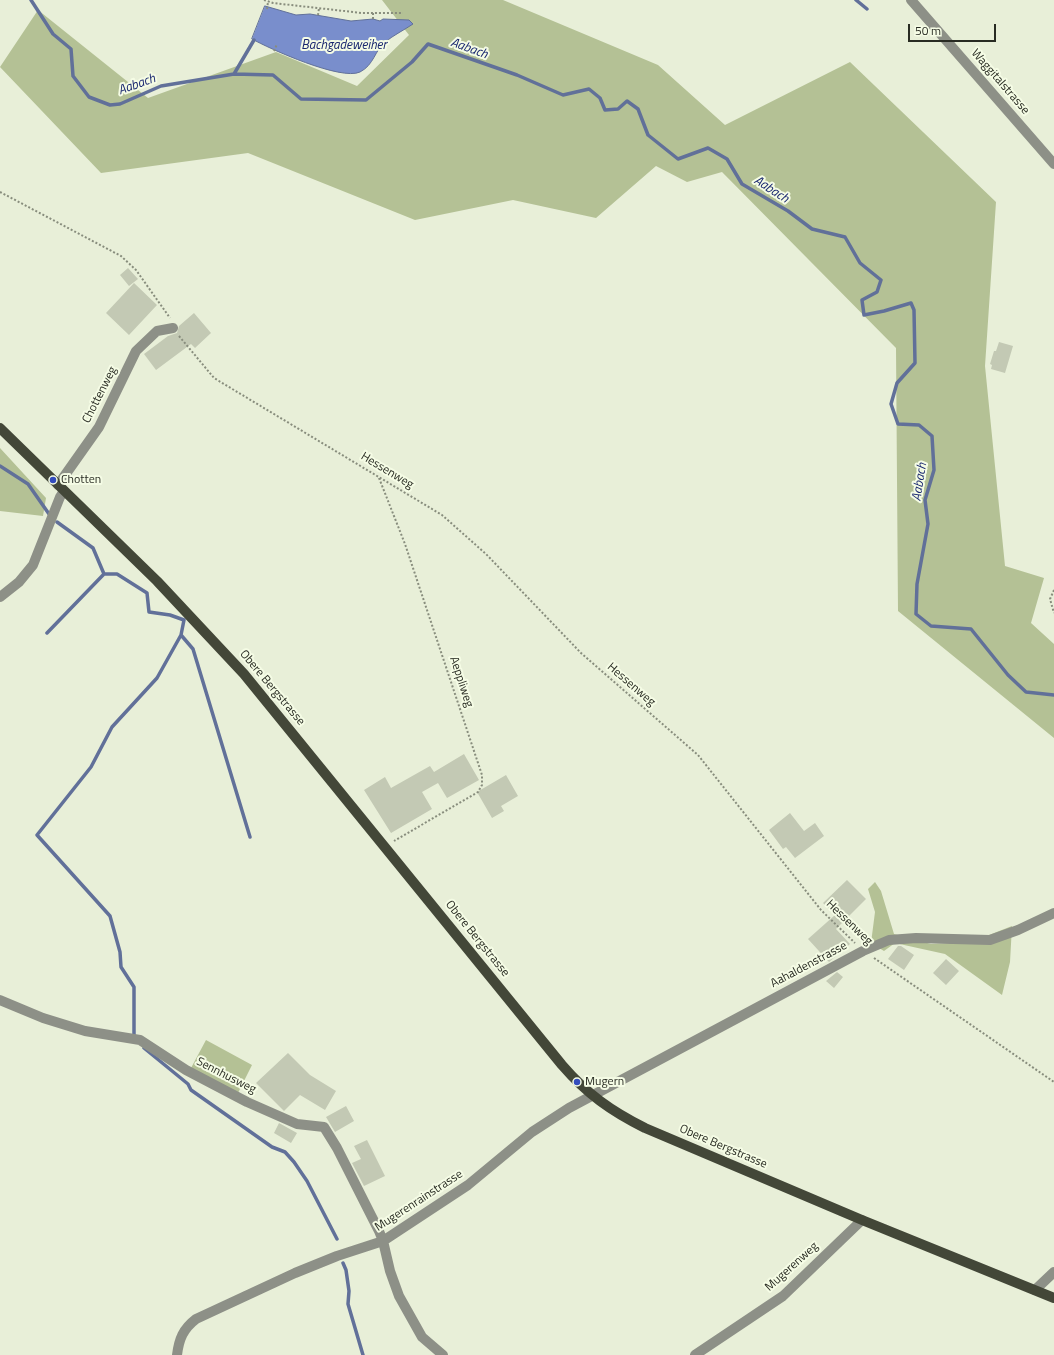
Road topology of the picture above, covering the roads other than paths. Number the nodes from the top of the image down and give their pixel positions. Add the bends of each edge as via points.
1 (911, 0) edge
2 (1054, 164) edge
3 (173, 328) road end
4 (0, 428) edge
5 (61, 488) junction
6 (0, 597) edge
7 (1054, 913) edge
8 (0, 1000) edge
9 (591, 1095) junction
10 (862, 1220) junction
11 (383, 1241) junction
12 (1054, 1272) edge
13 (1034, 1290) junction
14 (1054, 1298) edge
15 (176, 1355) edge
16 (443, 1355) edge
17 (695, 1355) edge

1 - 2 street, Waggitalstrasse
3 - 5 street, Chottenweg via 157,331 136,351 99,427
4 - 5 main road, Obere Bergstrasse
5 - 6 street, Chottenweg via 60,497 33,565 19,582
5 - 9 main road, Obere Bergstrasse via 157,581 244,674 567,1071
7 - 9 street, Aahaldenstrasse via 990,940 889,940 863,951
8 - 11 street, Sennhusweg via 85,1032 140,1040 186,1070 246,1102 297,1124 324,1126
9 - 10 main road, Obere Bergstrasse via 615,1113 645,1128
9 - 11 street, Mugerenrainstrasse via 532,1132 468,1185
10 - 13 main road, Obere Bergstrasse
10 - 17 street, Mugerenweg via 783,1296
11 - 15 street, Mugerenrainstrasse via 295,1273 196,1319 181,1336
11 - 16 street via 399,1296 422,1337
12 - 13 street
13 - 14 main road, Obere Bergstrasse

